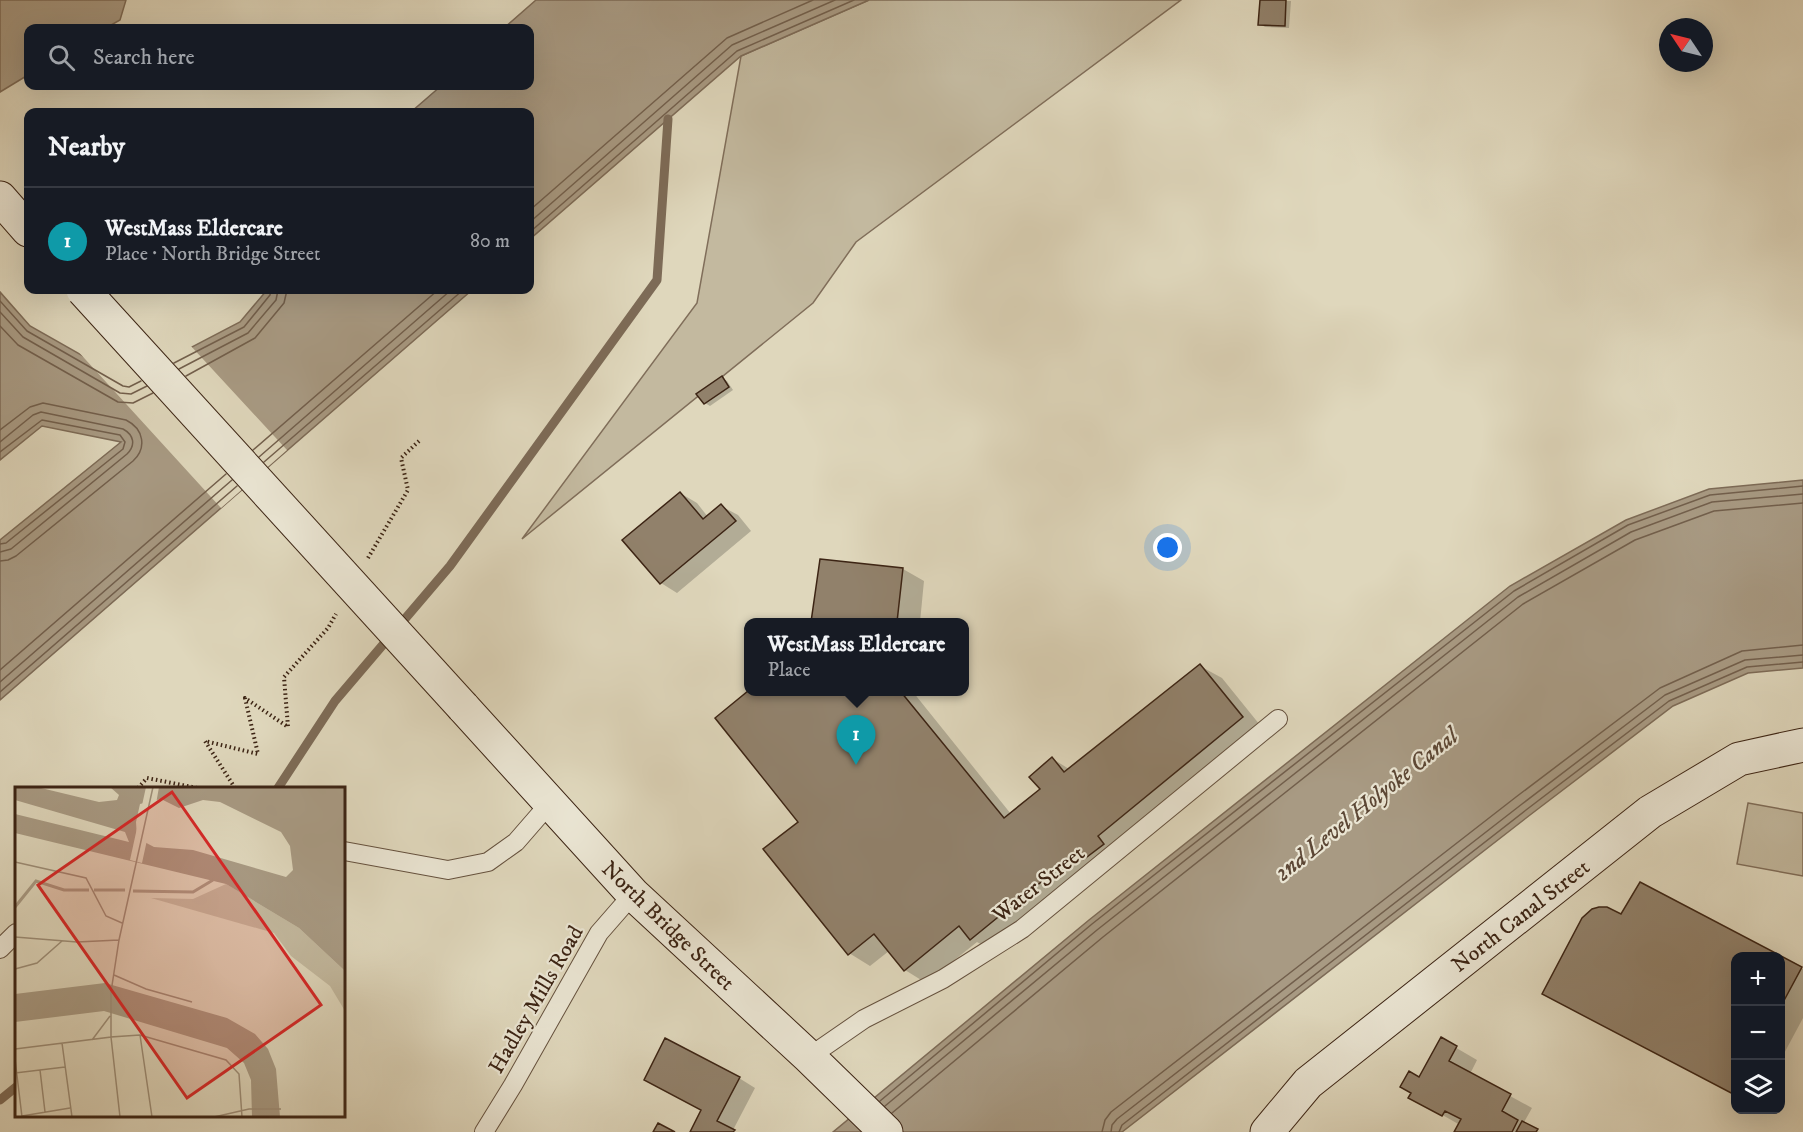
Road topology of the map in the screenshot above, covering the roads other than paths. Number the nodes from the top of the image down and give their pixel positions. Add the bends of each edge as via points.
1 (0, 198) edge
2 (24, 225) edge
3 (87, 294) edge
4 (1278, 719) dead end
5 (1803, 744) edge
6 (549, 804) junction
7 (345, 851) edge
8 (633, 894) junction
9 (15, 934) edge
10 (0, 949) edge
11 (808, 1057) junction
12 (483, 1132) edge
13 (886, 1132) edge
14 (1267, 1132) edge

1 - 2 main road
3 - 6 main road, North Bridge Street, bridge
4 - 11 lane, Water Street via 1022,929 943,979 864,1019
5 - 14 main road, North Canal Street via 1739,759 1650,812 1308,1083
6 - 7 lane via 516,842 488,862 447,870
6 - 8 main road, North Bridge Street
8 - 11 main road, North Bridge Street
8 - 12 lane, Hadley Mills Road via 599,933
9 - 10 lane
11 - 13 main road, North Bridge Street

